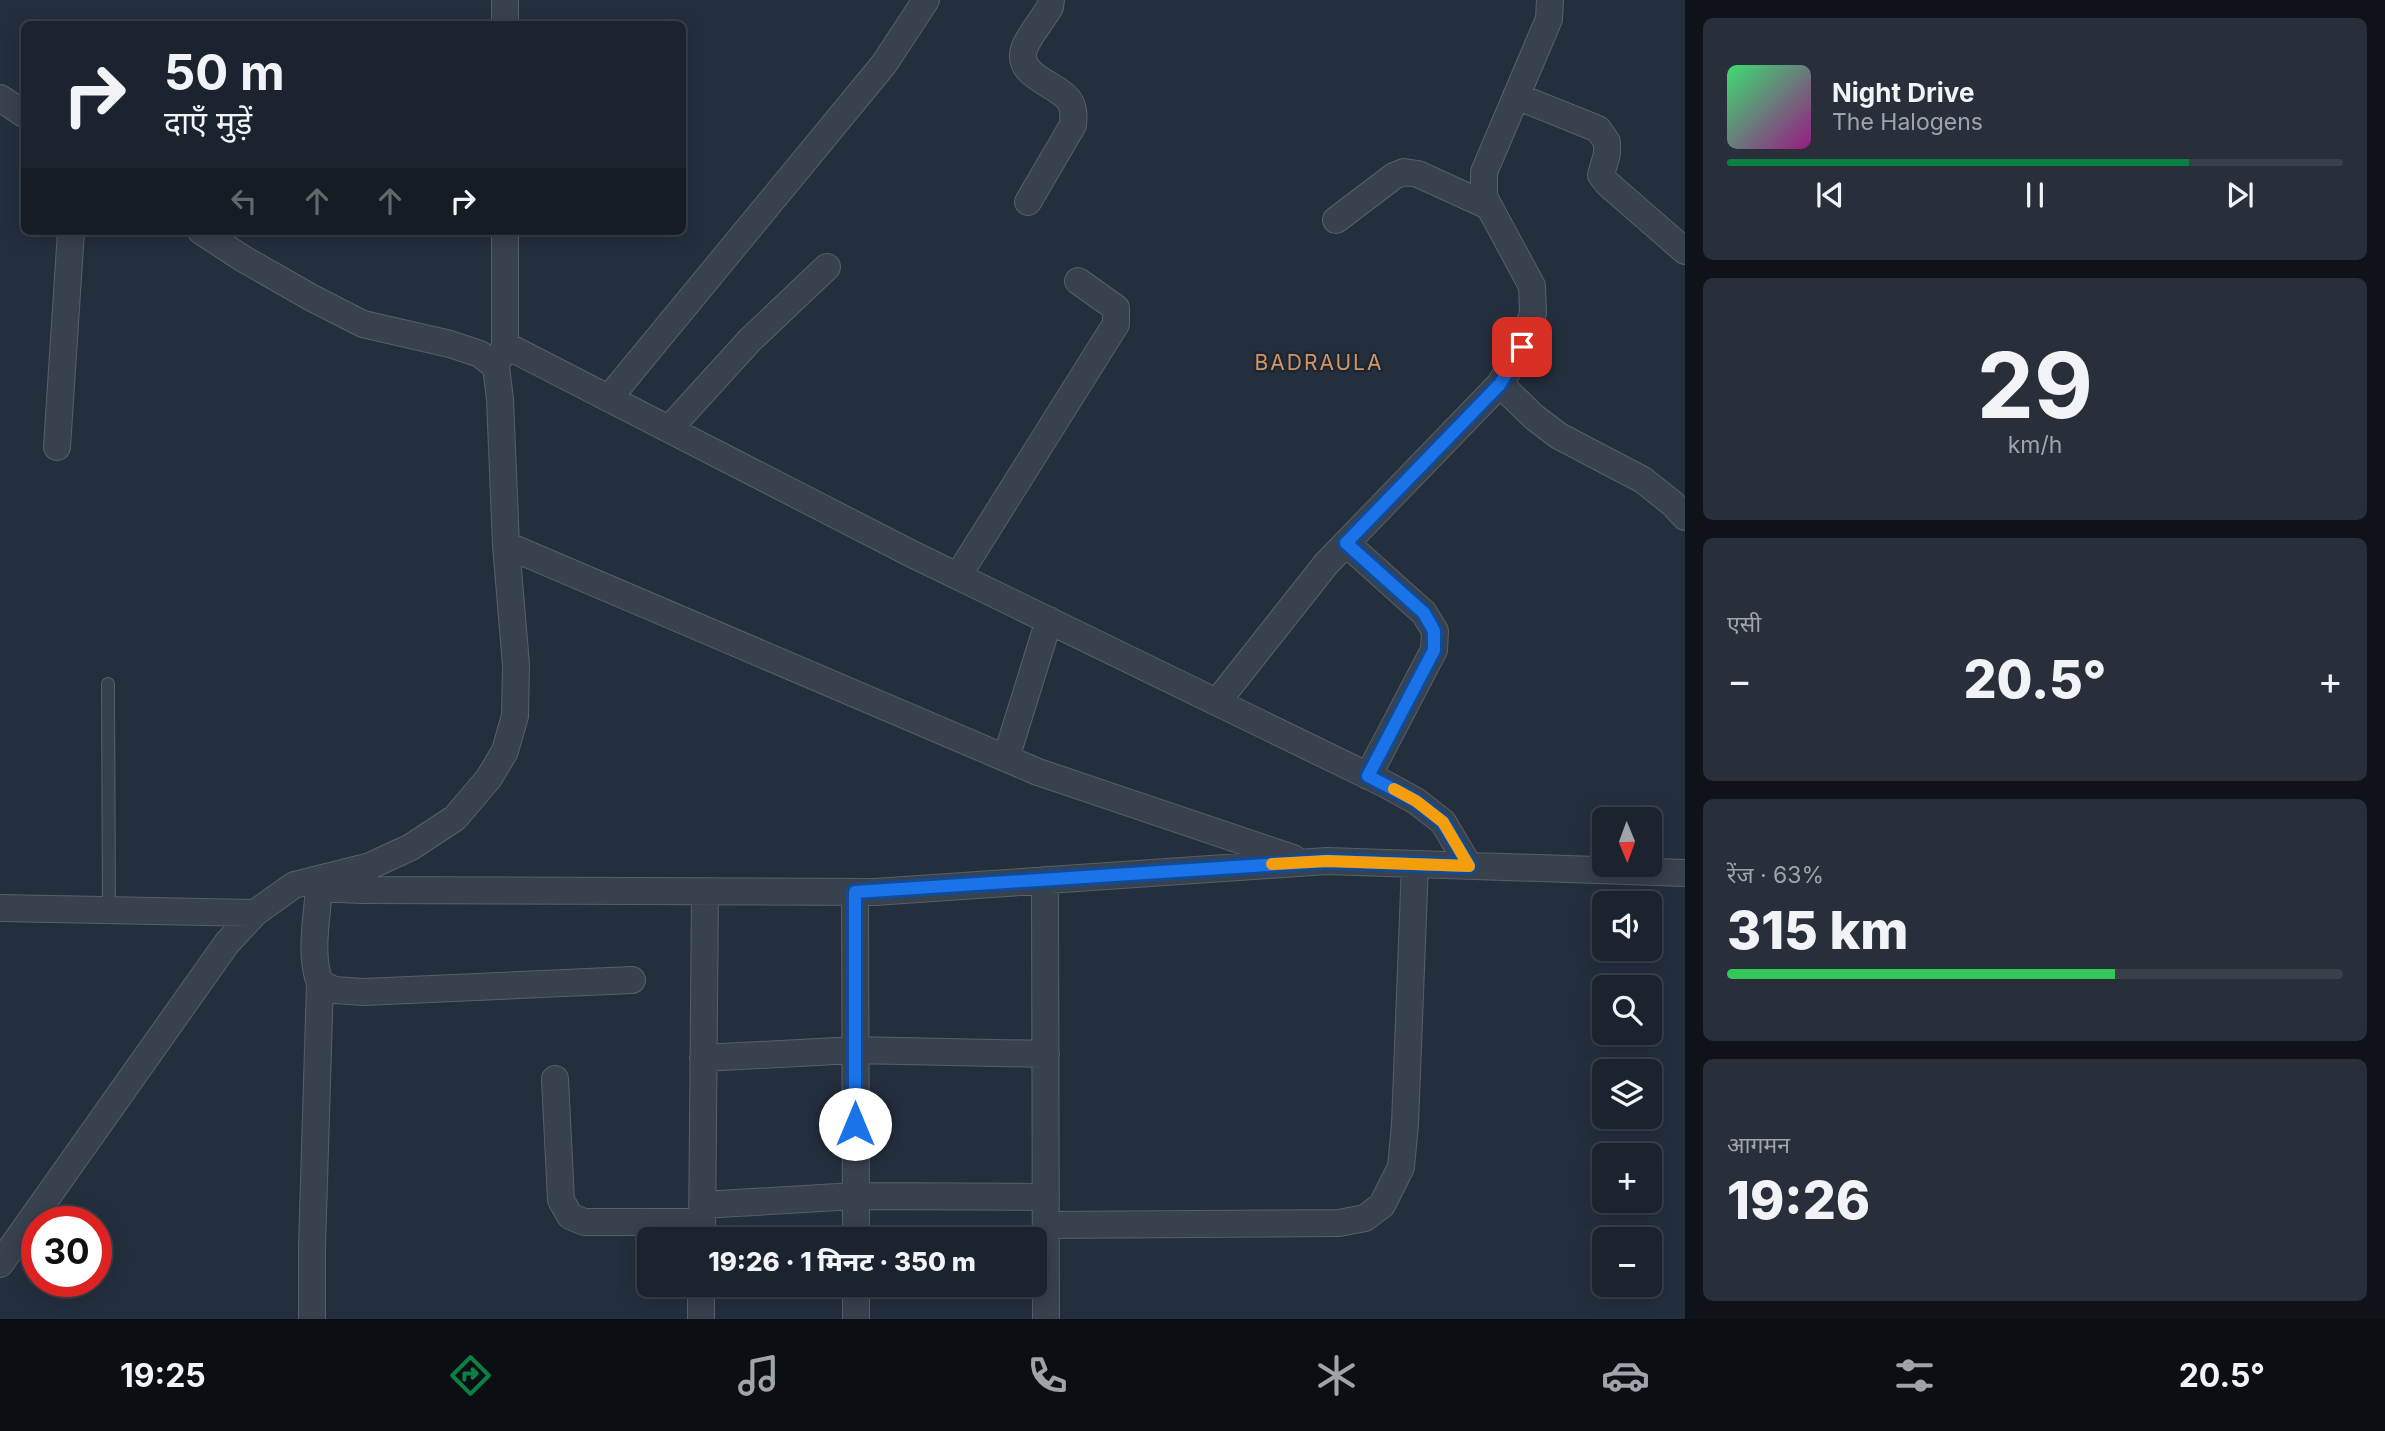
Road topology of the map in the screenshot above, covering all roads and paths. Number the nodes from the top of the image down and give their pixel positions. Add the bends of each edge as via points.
1 (505, 0) edge
2 (926, 0) edge
3 (1052, 0) edge
4 (1550, 0) edge
5 (505, 21) edge
6 (1516, 96) junction
7 (0, 98) edge
8 (21, 112) edge
9 (1028, 202) dead end
10 (1488, 206) junction
11 (1336, 220) dead end
12 (71, 235) edge
13 (207, 235) edge
14 (505, 235) edge
15 (1685, 251) edge
16 (827, 267) dead end
17 (1078, 281) dead end
18 (500, 356) junction
19 (1500, 384) junction
20 (609, 398) junction
21 (669, 429) junction
22 (57, 447) dead end
23 (1685, 517) edge
24 (1346, 543) junction
25 (506, 545) junction
26 (958, 576) junction
27 (1049, 620) junction
28 (108, 684) dead end
29 (1217, 702) junction
30 (1006, 758) junction
31 (1368, 776) junction
32 (1304, 862) junction
33 (1415, 864) junction
34 (1469, 866) junction
35 (1685, 873) edge
36 (1045, 880) junction
37 (307, 887) junction
38 (705, 891) junction
39 (855, 892) junction
40 (0, 908) edge
41 (109, 912) junction
42 (255, 914) junction
43 (632, 980) dead end
44 (320, 983) junction
45 (855, 1051) junction
46 (1046, 1054) junction
47 (703, 1058) junction
48 (555, 1079) dead end
49 (855, 1196) junction
50 (1046, 1197) junction
51 (702, 1222) edge
52 (1046, 1225) junction
53 (856, 1227) edge
54 (0, 1264) edge
55 (701, 1297) edge
56 (856, 1297) edge
57 (312, 1319) edge
58 (701, 1319) edge
59 (856, 1319) edge
60 (1046, 1319) edge

1 - 5 street
2 - 20 street via 884,64
3 - 9 street via 1024,49 1024,60 1031,73 1068,99 1073,124
4 - 6 street via 1549,19
6 - 10 street via 1484,172
6 - 15 street via 1598,129 1607,142 1601,175
7 - 8 street
10 - 11 street via 1404,172
10 - 19 street via 1532,286 1533,313 1522,347
12 - 22 street
13 - 18 street via 363,324
14 - 18 street
16 - 21 street via 749,341
17 - 26 street via 1116,308 1116,324
18 - 20 street
18 - 25 street
19 - 23 street via 1559,436 1643,480
19 - 24 street
20 - 21 street
21 - 26 street
24 - 29 street
24 - 31 street via 1424,613 1434,631 1434,650
25 - 30 street
25 - 37 street via 516,665 514,716 505,751 455,818 411,848
26 - 27 street
27 - 29 street
27 - 30 street
28 - 41 lane
29 - 31 street
30 - 32 street
31 - 34 street via 1416,801 1443,822
32 - 33 street
32 - 36 street
33 - 34 street
33 - 52 street via 1401,1167 1382,1205 1365,1218 1339,1223
34 - 35 street
36 - 39 street
36 - 46 street
37 - 38 street
37 - 42 street
37 - 44 street
38 - 39 street
38 - 47 street
39 - 45 street
40 - 41 street
41 - 42 street
42 - 54 street via 227,943
43 - 44 street via 365,992 334,990
44 - 57 street
45 - 46 street
45 - 47 street
45 - 49 street
46 - 50 street
47 - 51 street
48 - 51 street via 561,1200 570,1216 584,1222
49 - 50 street
49 - 51 street
49 - 53 street
50 - 52 street
52 - 60 street
55 - 58 street
56 - 59 street

